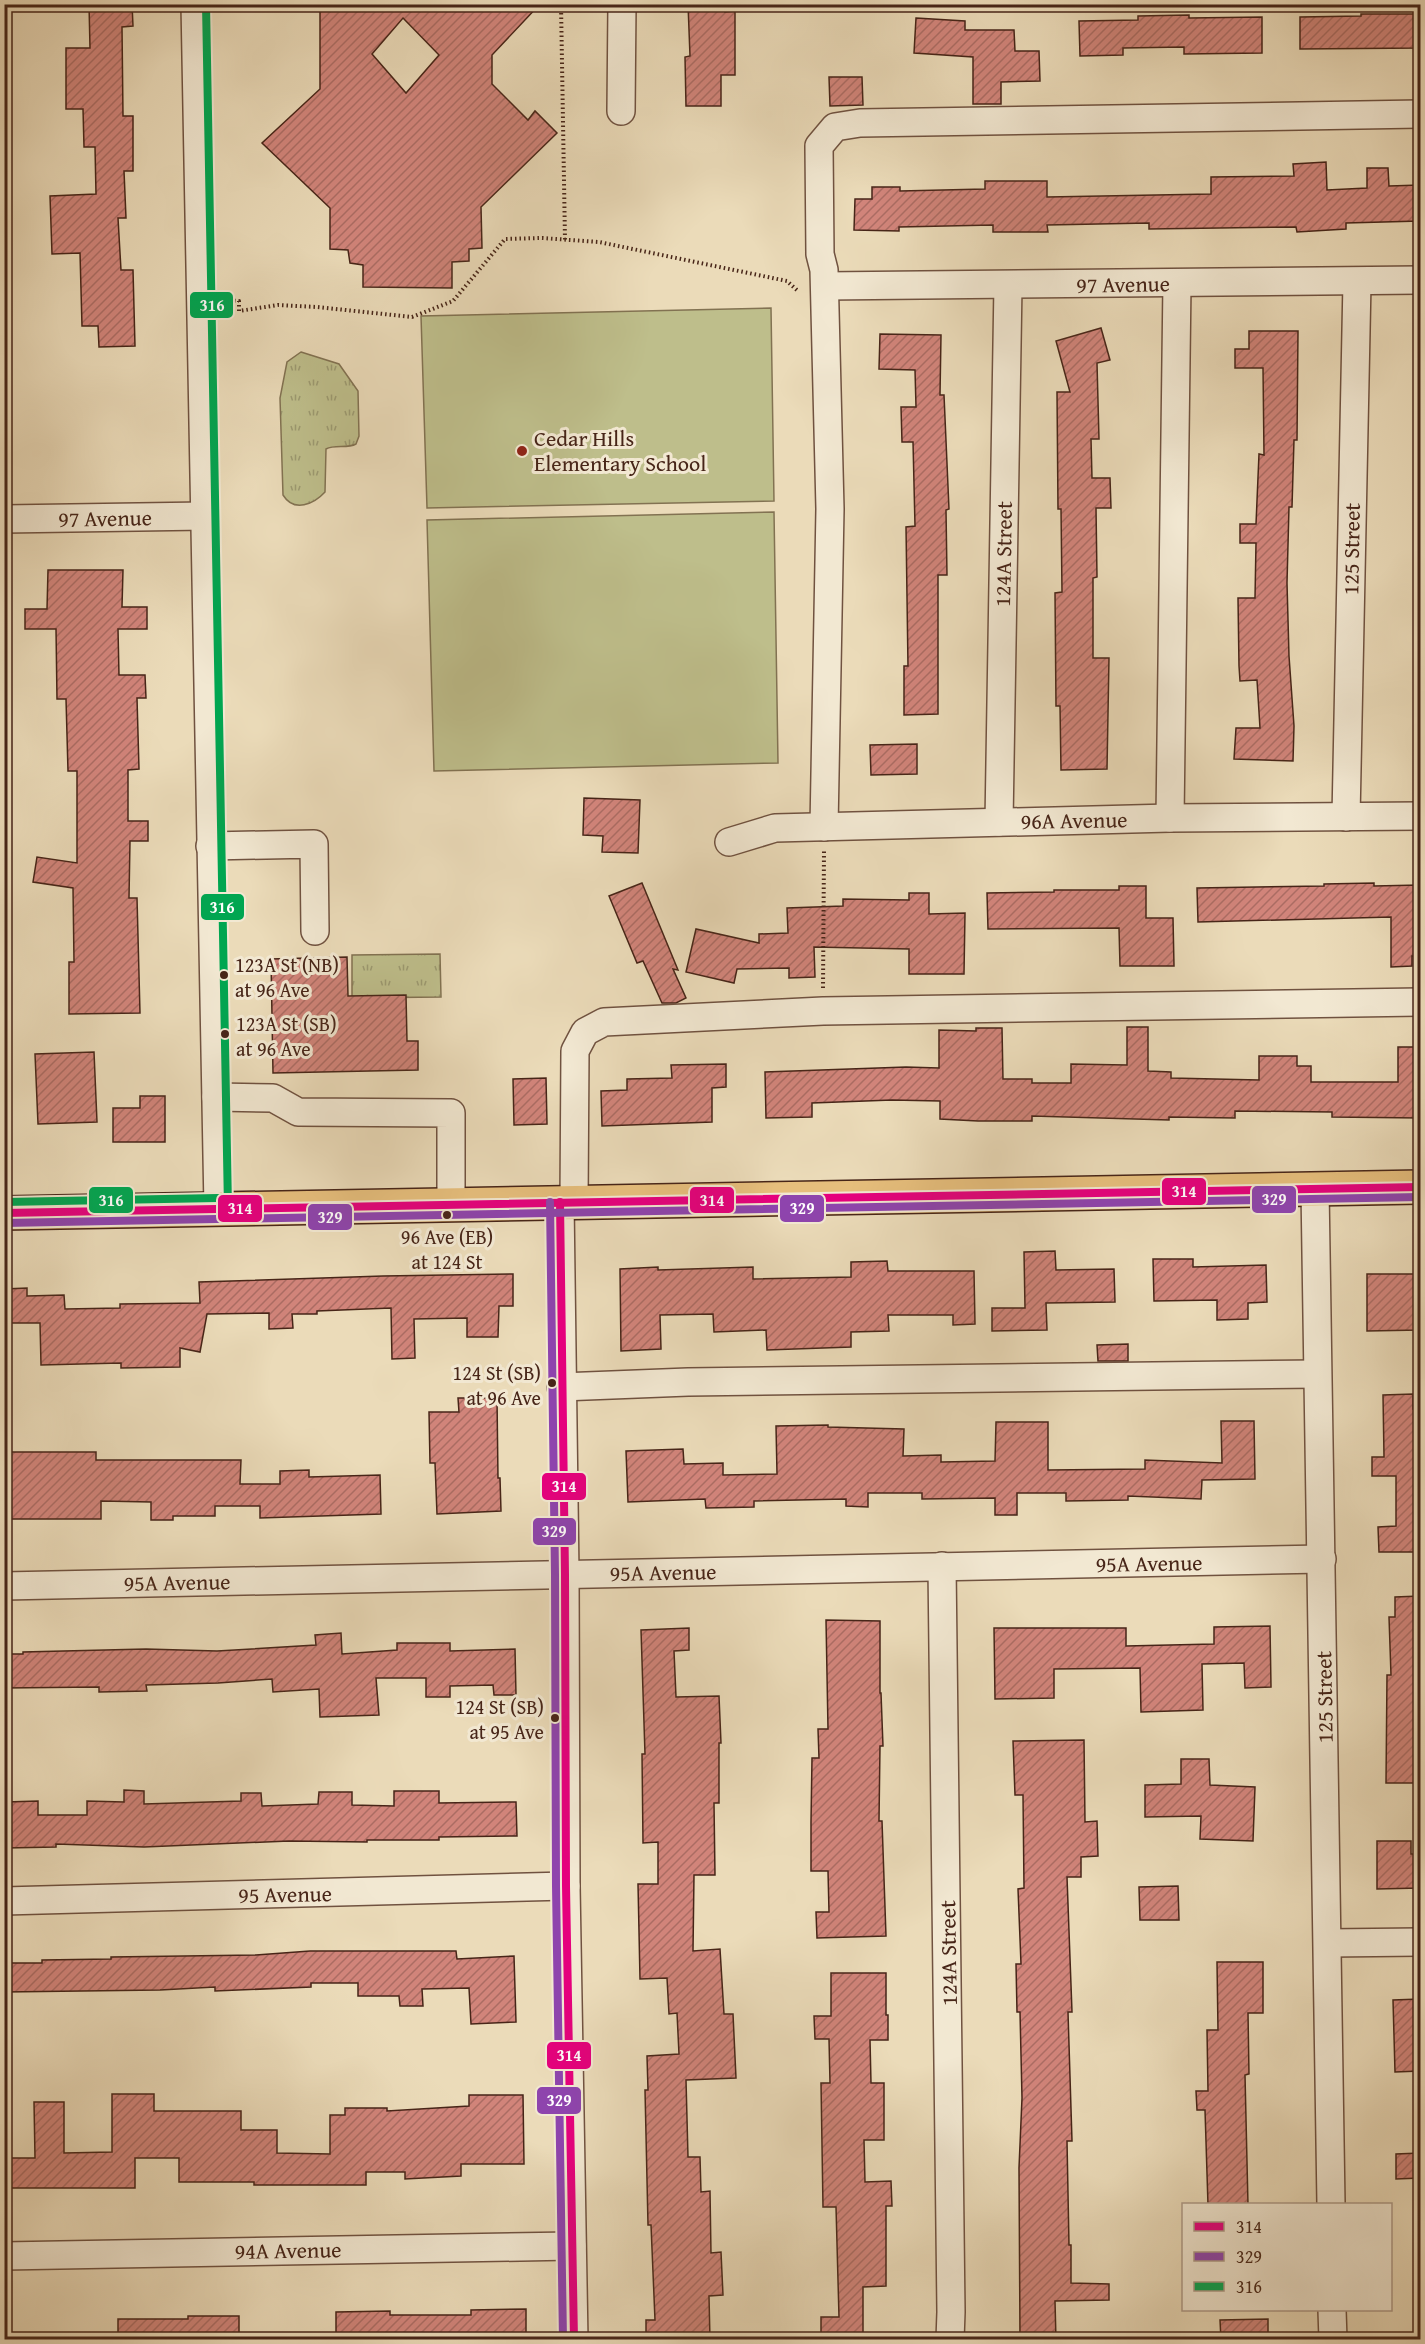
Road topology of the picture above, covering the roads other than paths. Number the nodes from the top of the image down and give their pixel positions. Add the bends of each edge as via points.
1 (195, 4) edge
2 (622, 4) edge
3 (621, 111) dead end
4 (1420, 114) edge
5 (1420, 280) edge
6 (1357, 282) junction
7 (1177, 283) junction
8 (1008, 285) junction
9 (825, 290) junction
10 (205, 516) junction
11 (4, 519) edge
12 (1420, 816) edge
13 (1346, 817) junction
14 (1170, 818) junction
15 (999, 822) junction
16 (824, 838) junction
17 (729, 842) dead end
18 (210, 846) junction
19 (315, 931) dead end
20 (1420, 1002) edge
21 (216, 1097) junction
22 (1420, 1187) edge
23 (1315, 1189) junction
24 (567, 1202) junction
25 (451, 1204) junction
26 (218, 1208) junction
27 (4, 1213) edge
28 (1317, 1374) junction
29 (561, 1387) junction
30 (1322, 1560) junction
31 (942, 1566) junction
32 (566, 1574) junction
33 (4, 1586) edge
34 (566, 1886) junction
35 (4, 1901) edge
36 (1420, 1942) edge
37 (1328, 1943) junction
38 (1331, 2203) edge
39 (572, 2246) junction
40 (4, 2256) edge
41 (1332, 2311) edge
42 (574, 2340) edge
43 (950, 2340) edge
44 (1333, 2340) edge

1 - 10 street
2 - 3 street
4 - 9 street via 872,123 835,127 819,146 820,254
5 - 6 street, 97 Avenue
6 - 7 street, 97 Avenue
6 - 13 street, 125 Street
7 - 8 street, 97 Avenue
7 - 14 street
8 - 9 street, 97 Avenue
8 - 15 street, 124A Street
9 - 16 street via 830,509
10 - 11 street, 97 Avenue
10 - 18 street
12 - 13 street, 96A Avenue
13 - 14 street, 96A Avenue
14 - 15 street, 96A Avenue
15 - 16 street, 96A Avenue
16 - 17 street, 96A Avenue via 776,828
18 - 19 street via 314,844
18 - 21 street
20 - 24 street via 834,1011 604,1022 585,1032 575,1052
21 - 25 street via 273,1098 298,1113 452,1113
21 - 26 street
22 - 23 main road
23 - 24 main road
23 - 28 street, 125 Street
24 - 25 main road
24 - 29 street
25 - 26 main road
26 - 27 main road
28 - 29 street
28 - 30 street, 125 Street
29 - 32 street
30 - 31 street, 95A Avenue
30 - 37 street, 125 Street
31 - 32 street, 95A Avenue
31 - 43 street, 124A Street
32 - 33 street, 95A Avenue
32 - 34 street
34 - 35 street, 95 Avenue
34 - 39 street
36 - 37 street
37 - 38 street, 125 Street
39 - 40 street, 94A Avenue
39 - 42 street
41 - 44 street

